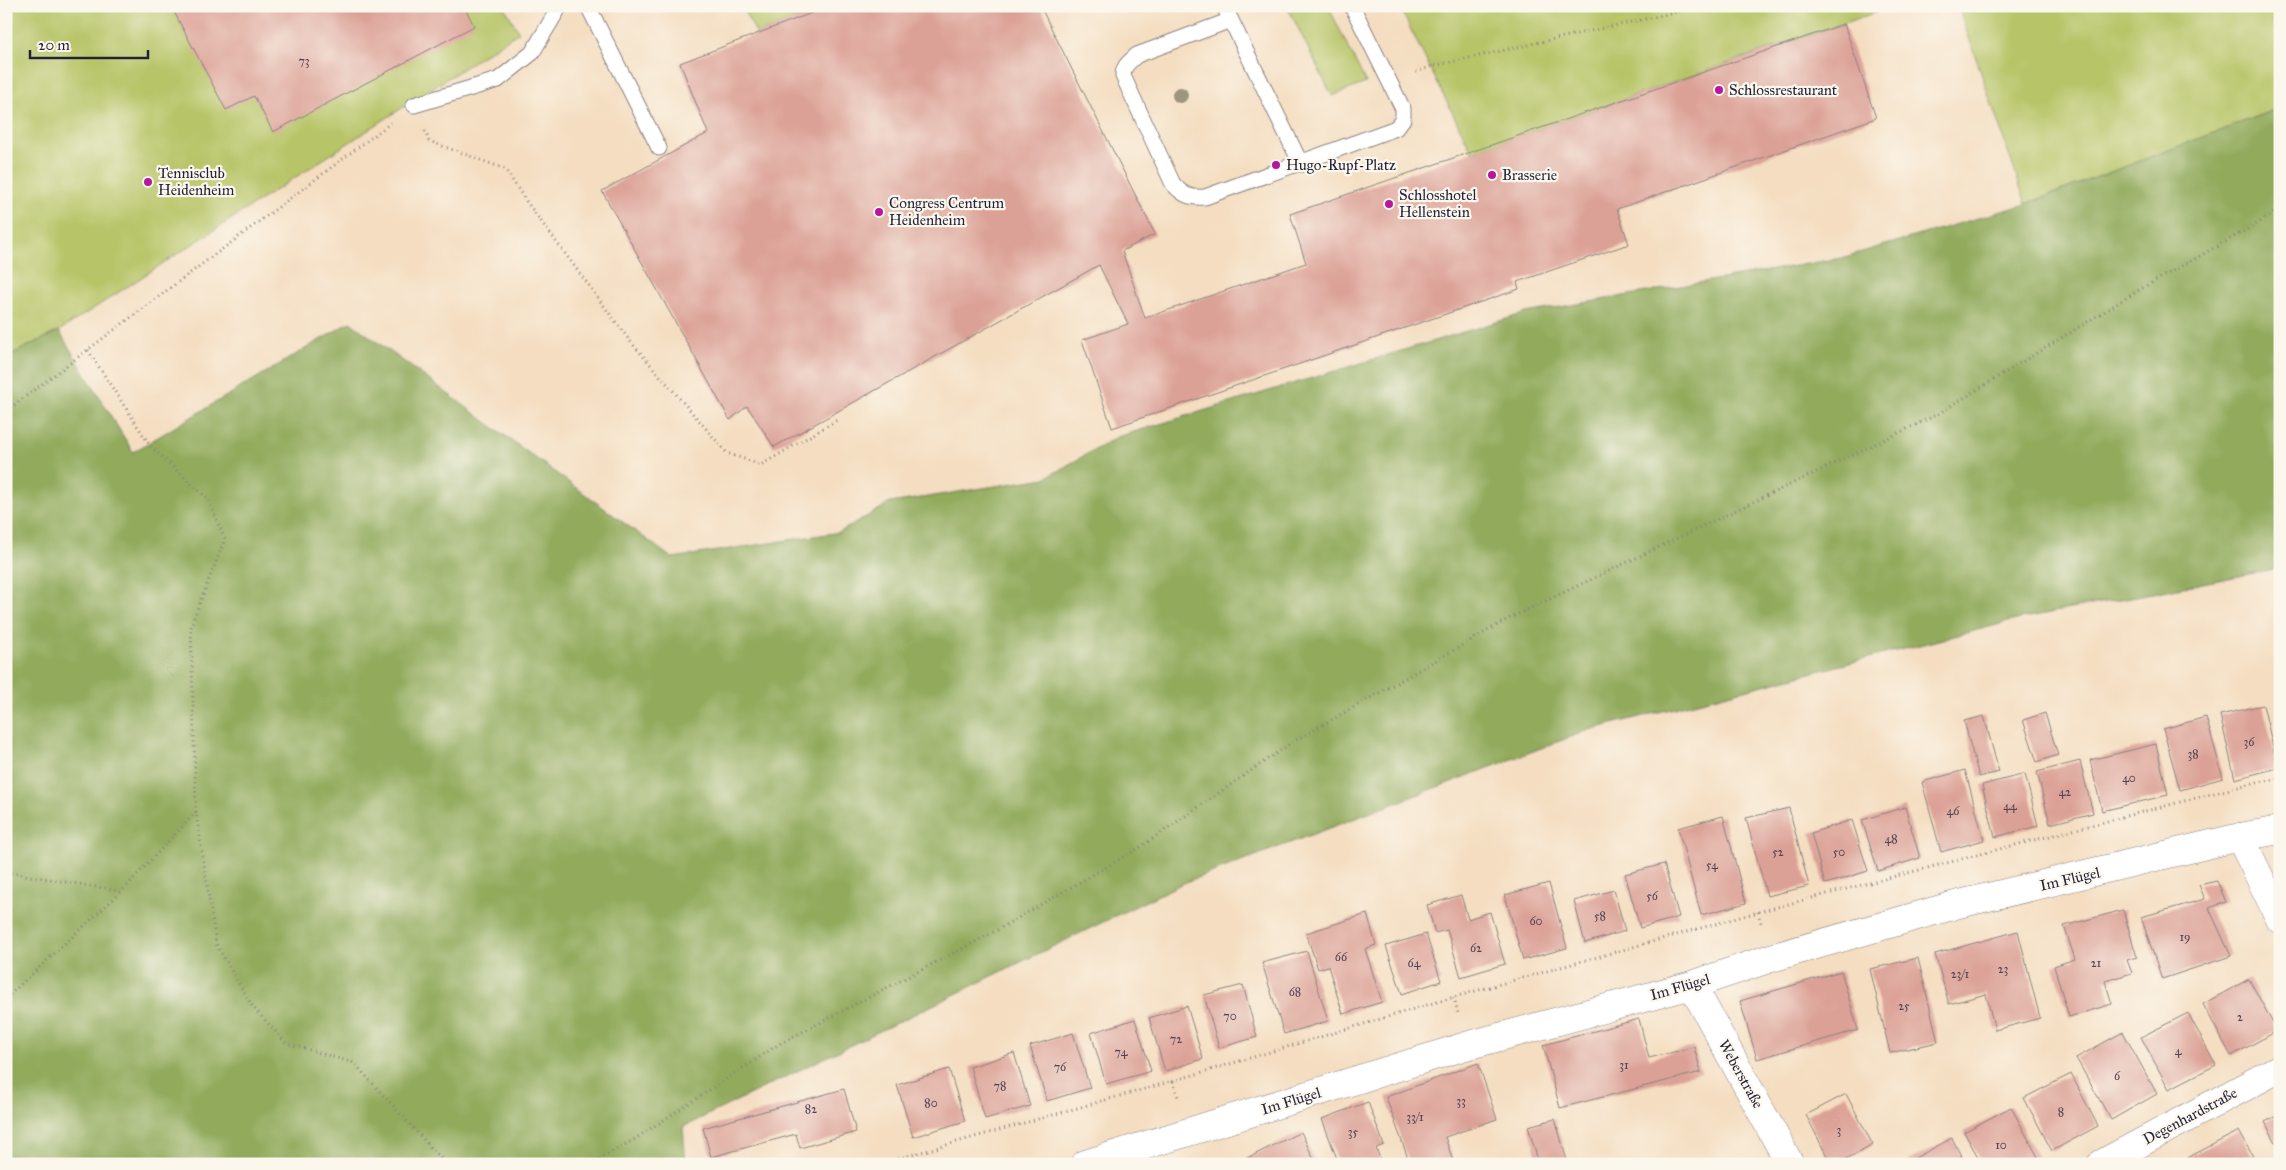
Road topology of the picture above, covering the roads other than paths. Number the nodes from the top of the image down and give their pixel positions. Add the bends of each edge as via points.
1 (560, 6) edge
2 (588, 6) edge
3 (1224, 6) edge
4 (1352, 6) edge
5 (1231, 20) junction
6 (414, 105) road end
7 (659, 148) dead end
8 (1301, 164) junction
9 (2280, 830) edge
10 (2240, 837) junction
11 (2280, 919) edge
12 (1692, 985) junction
13 (2280, 1068) edge
14 (1085, 1164) edge
15 (1790, 1164) edge
16 (2101, 1164) edge

1 - 6 lane via 532,53 498,80
2 - 7 lane
3 - 5 lane
4 - 8 lane via 1403,109 1403,119 1396,128
5 - 8 lane
5 - 8 lane via 1137,55 1123,70 1174,184 1182,194 1191,198 1205,197
9 - 10 street, Im Flügel
10 - 11 street
10 - 12 street, Im Flügel via 1955,906 1772,958
12 - 14 street, Im Flügel via 1466,1046
12 - 15 street, Weberstraße
13 - 16 street, Degenhardstraße

